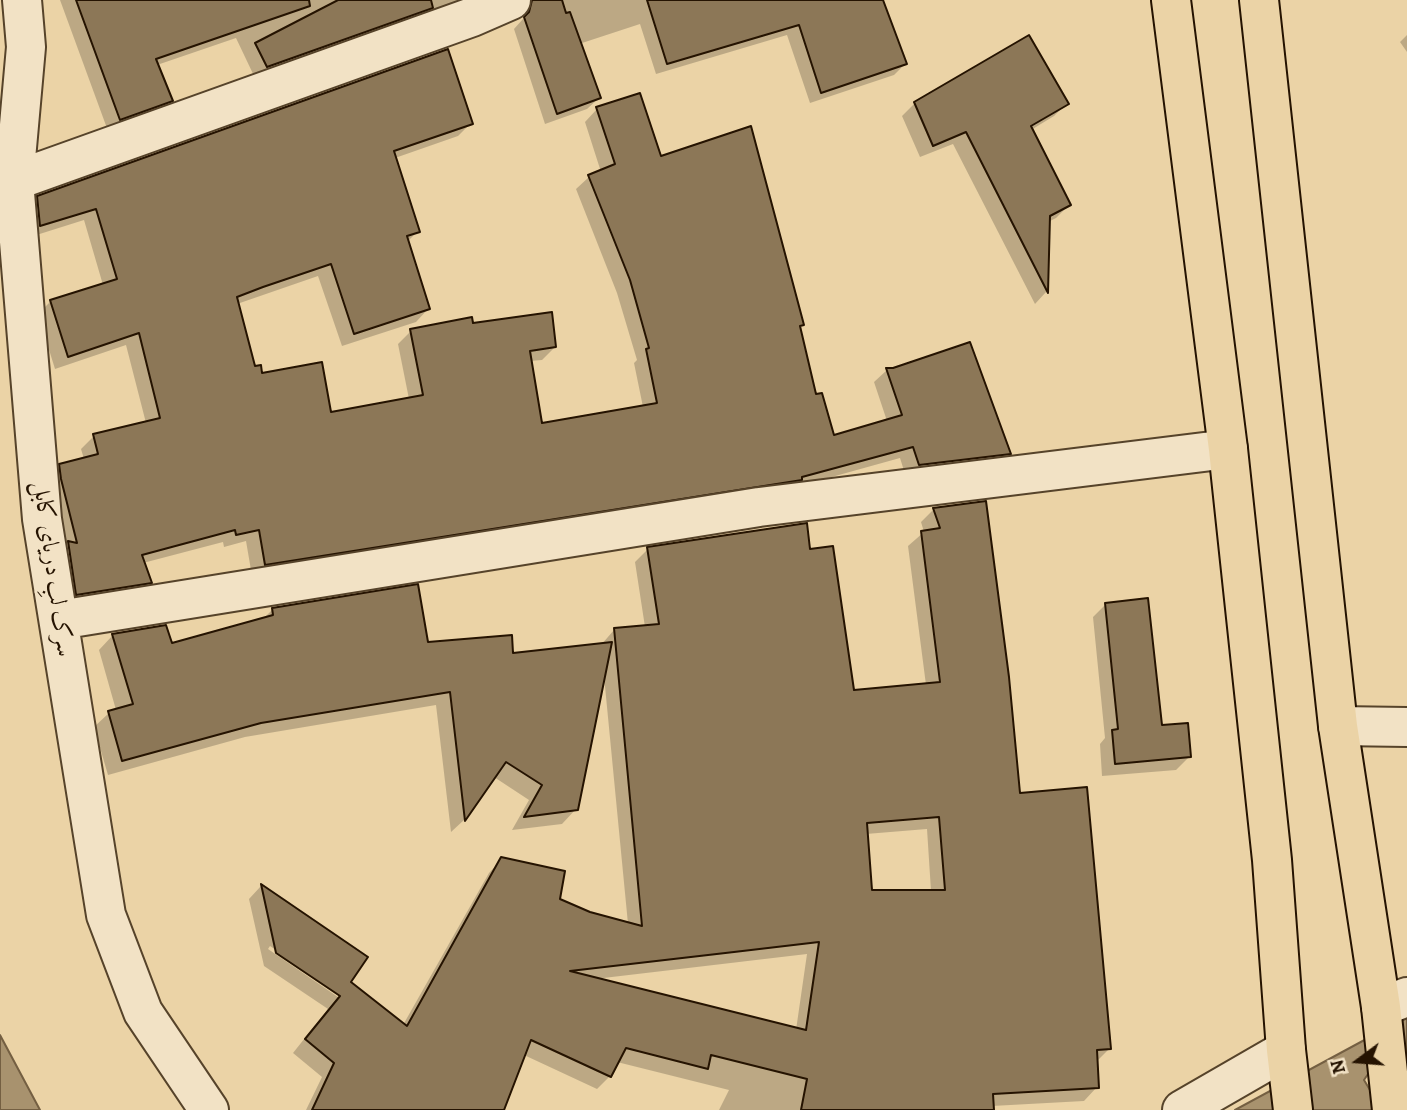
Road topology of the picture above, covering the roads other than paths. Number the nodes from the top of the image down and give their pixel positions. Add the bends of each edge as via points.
1 (22, 0) edge
2 (511, 0) edge
3 (1171, 0) edge
4 (1259, 0) edge
5 (466, 8) edge
6 (14, 181) junction
7 (1228, 449) junction
8 (58, 621) junction
9 (1338, 726) junction
10 (1407, 727) edge
11 (1390, 1008) edge
12 (1287, 1056) junction
13 (209, 1110) edge
14 (1182, 1110) edge
15 (1293, 1110) edge
16 (1391, 1110) edge

1 - 6 street, سرک لبِ دریای کابل via 26,47
2 - 5 street
3 - 7 main road
4 - 9 main road
5 - 6 street
6 - 8 street, سرک لبِ دریای کابل via 42,519
7 - 8 street via 759,507
7 - 12 main road via 1272,860
8 - 13 street, سرک لبِ دریای کابل via 106,915 143,1012
9 - 10 street
9 - 11 main road
11 - 16 main road
12 - 14 street
12 - 15 main road

